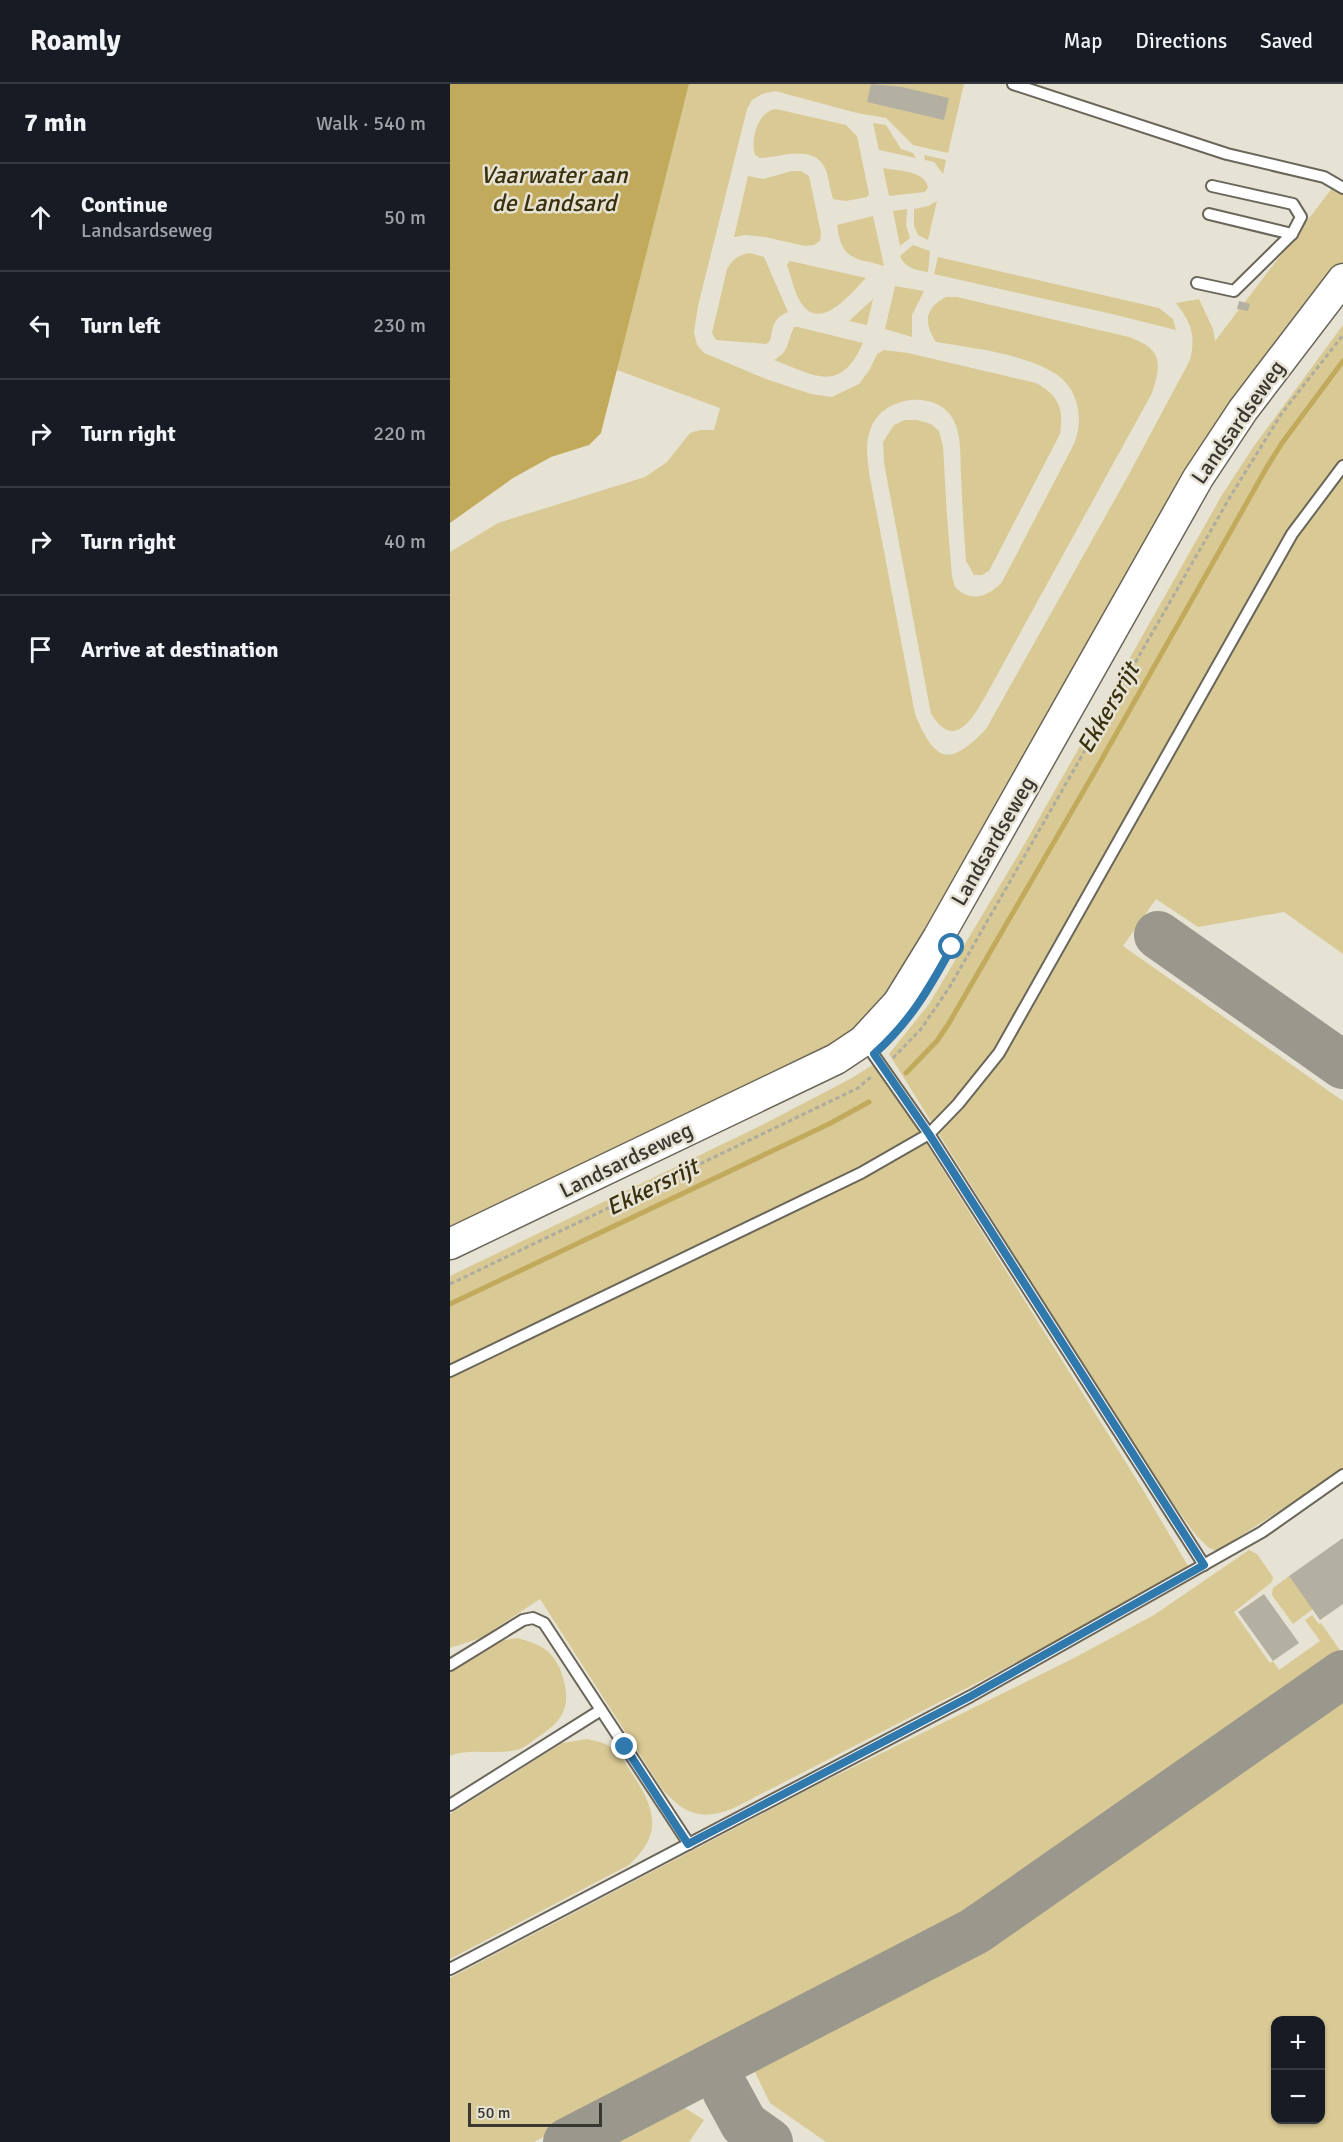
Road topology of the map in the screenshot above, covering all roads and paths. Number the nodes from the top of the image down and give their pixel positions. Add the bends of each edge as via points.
1 (1012, 84) edge
2 (1212, 186) dead end
3 (1343, 188) edge
4 (1209, 214) dead end
5 (1292, 234) junction
6 (1343, 279) edge
7 (1197, 283) dead end
8 (1343, 466) edge
9 (863, 1041) junction
10 (929, 1134) junction
11 (450, 1244) edge
12 (450, 1371) edge
13 (1343, 1475) edge
14 (1204, 1565) junction
15 (450, 1665) edge
16 (601, 1710) junction
17 (450, 1805) edge
18 (688, 1844) junction
19 (450, 1968) edge

1 - 3 lane via 1227,154 1324,177
2 - 5 lane via 1293,204 1301,217
4 - 5 lane
5 - 7 lane via 1234,291
6 - 9 street, Landsardseweg via 1243,410 1198,478 938,938 898,1003
8 - 10 lane via 1292,534 999,1053
9 - 10 lane
9 - 11 street, Landsardseweg via 836,1059
10 - 12 lane via 861,1173
10 - 14 lane
13 - 14 lane via 1262,1532
14 - 18 lane via 971,1696
15 - 16 lane via 523,1620 533,1618 544,1623
16 - 17 lane
16 - 18 lane
18 - 19 lane

